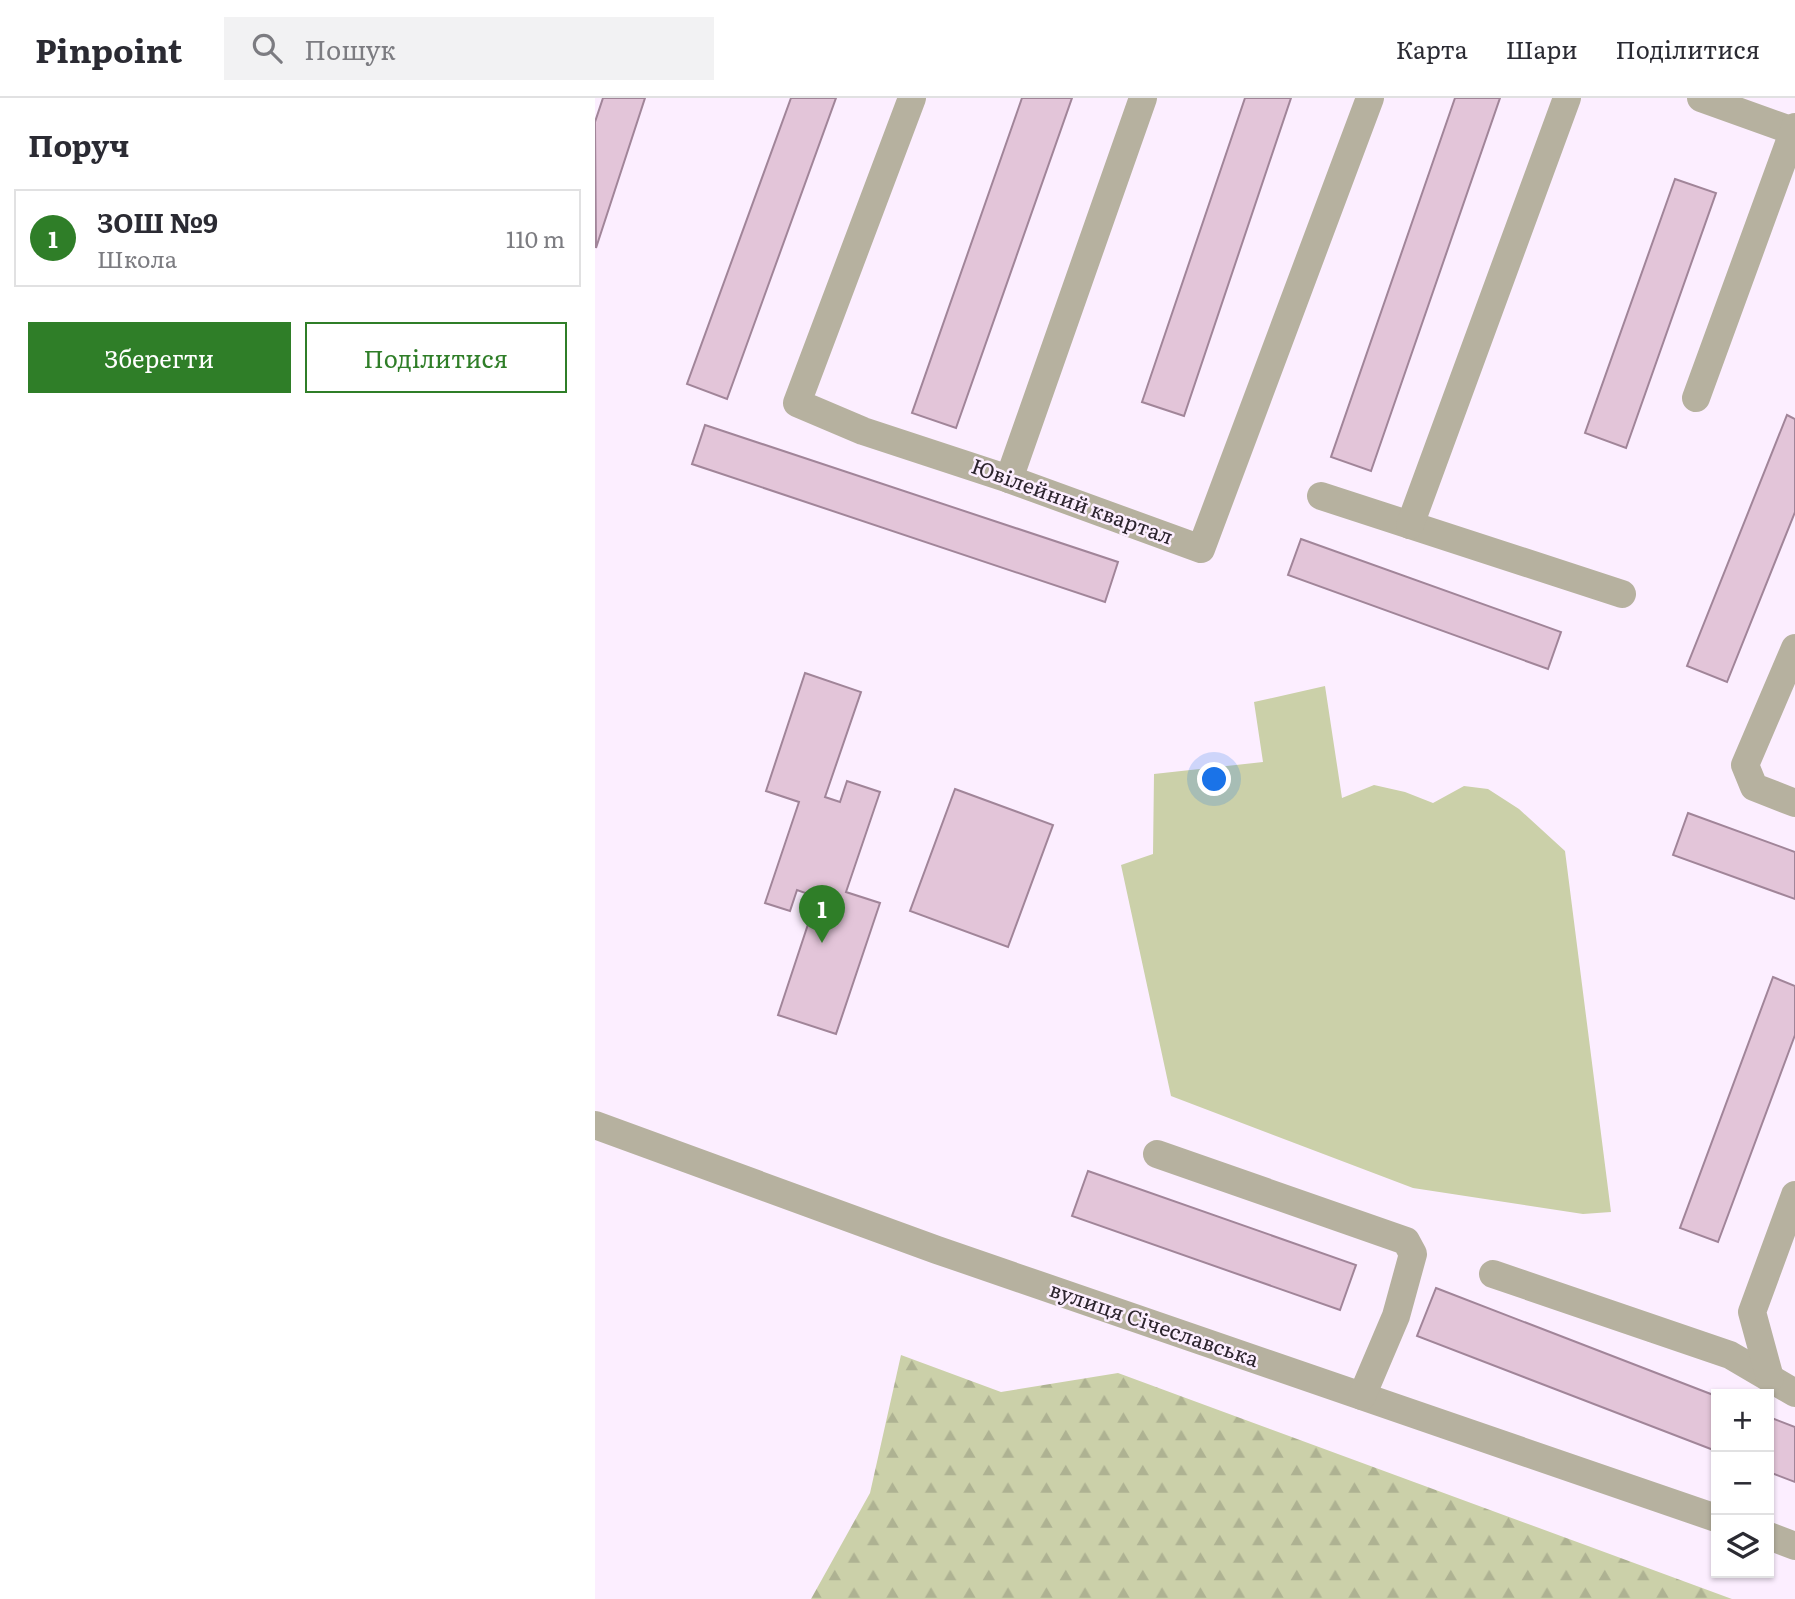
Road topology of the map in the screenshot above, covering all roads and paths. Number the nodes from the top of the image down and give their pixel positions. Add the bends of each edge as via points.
1 (912, 98) edge
2 (1143, 98) edge
3 (1370, 98) edge
4 (1567, 98) edge
5 (1701, 98) edge
6 (1794, 129) edge
7 (1696, 398) dead end
8 (1009, 479) junction
9 (1321, 496) dead end
10 (1410, 525) junction
11 (1622, 594) dead end
12 (1795, 648) edge
13 (1795, 803) edge
14 (595, 1125) edge
15 (1157, 1154) dead end
16 (1795, 1195) edge
17 (1493, 1274) dead end
18 (1770, 1378) junction
19 (1795, 1393) edge
20 (1362, 1396) junction
21 (1711, 1516) edge
22 (1774, 1538) edge
23 (1795, 1546) edge

1 - 8 street, Ювілейний квартал via 797,402 863,431
2 - 8 street
3 - 8 street, Ювілейний квартал via 1201,549
4 - 10 street
5 - 6 street
6 - 7 street
9 - 10 street
10 - 11 street
12 - 13 street via 1745,765 1754,787
14 - 20 street, вулиця Січеславська via 937,1250
15 - 20 street via 1406,1241 1413,1254 1396,1316
16 - 18 street via 1752,1312
17 - 18 street via 1730,1355
18 - 19 street
20 - 21 street, вулиця Січеславська
22 - 23 street

